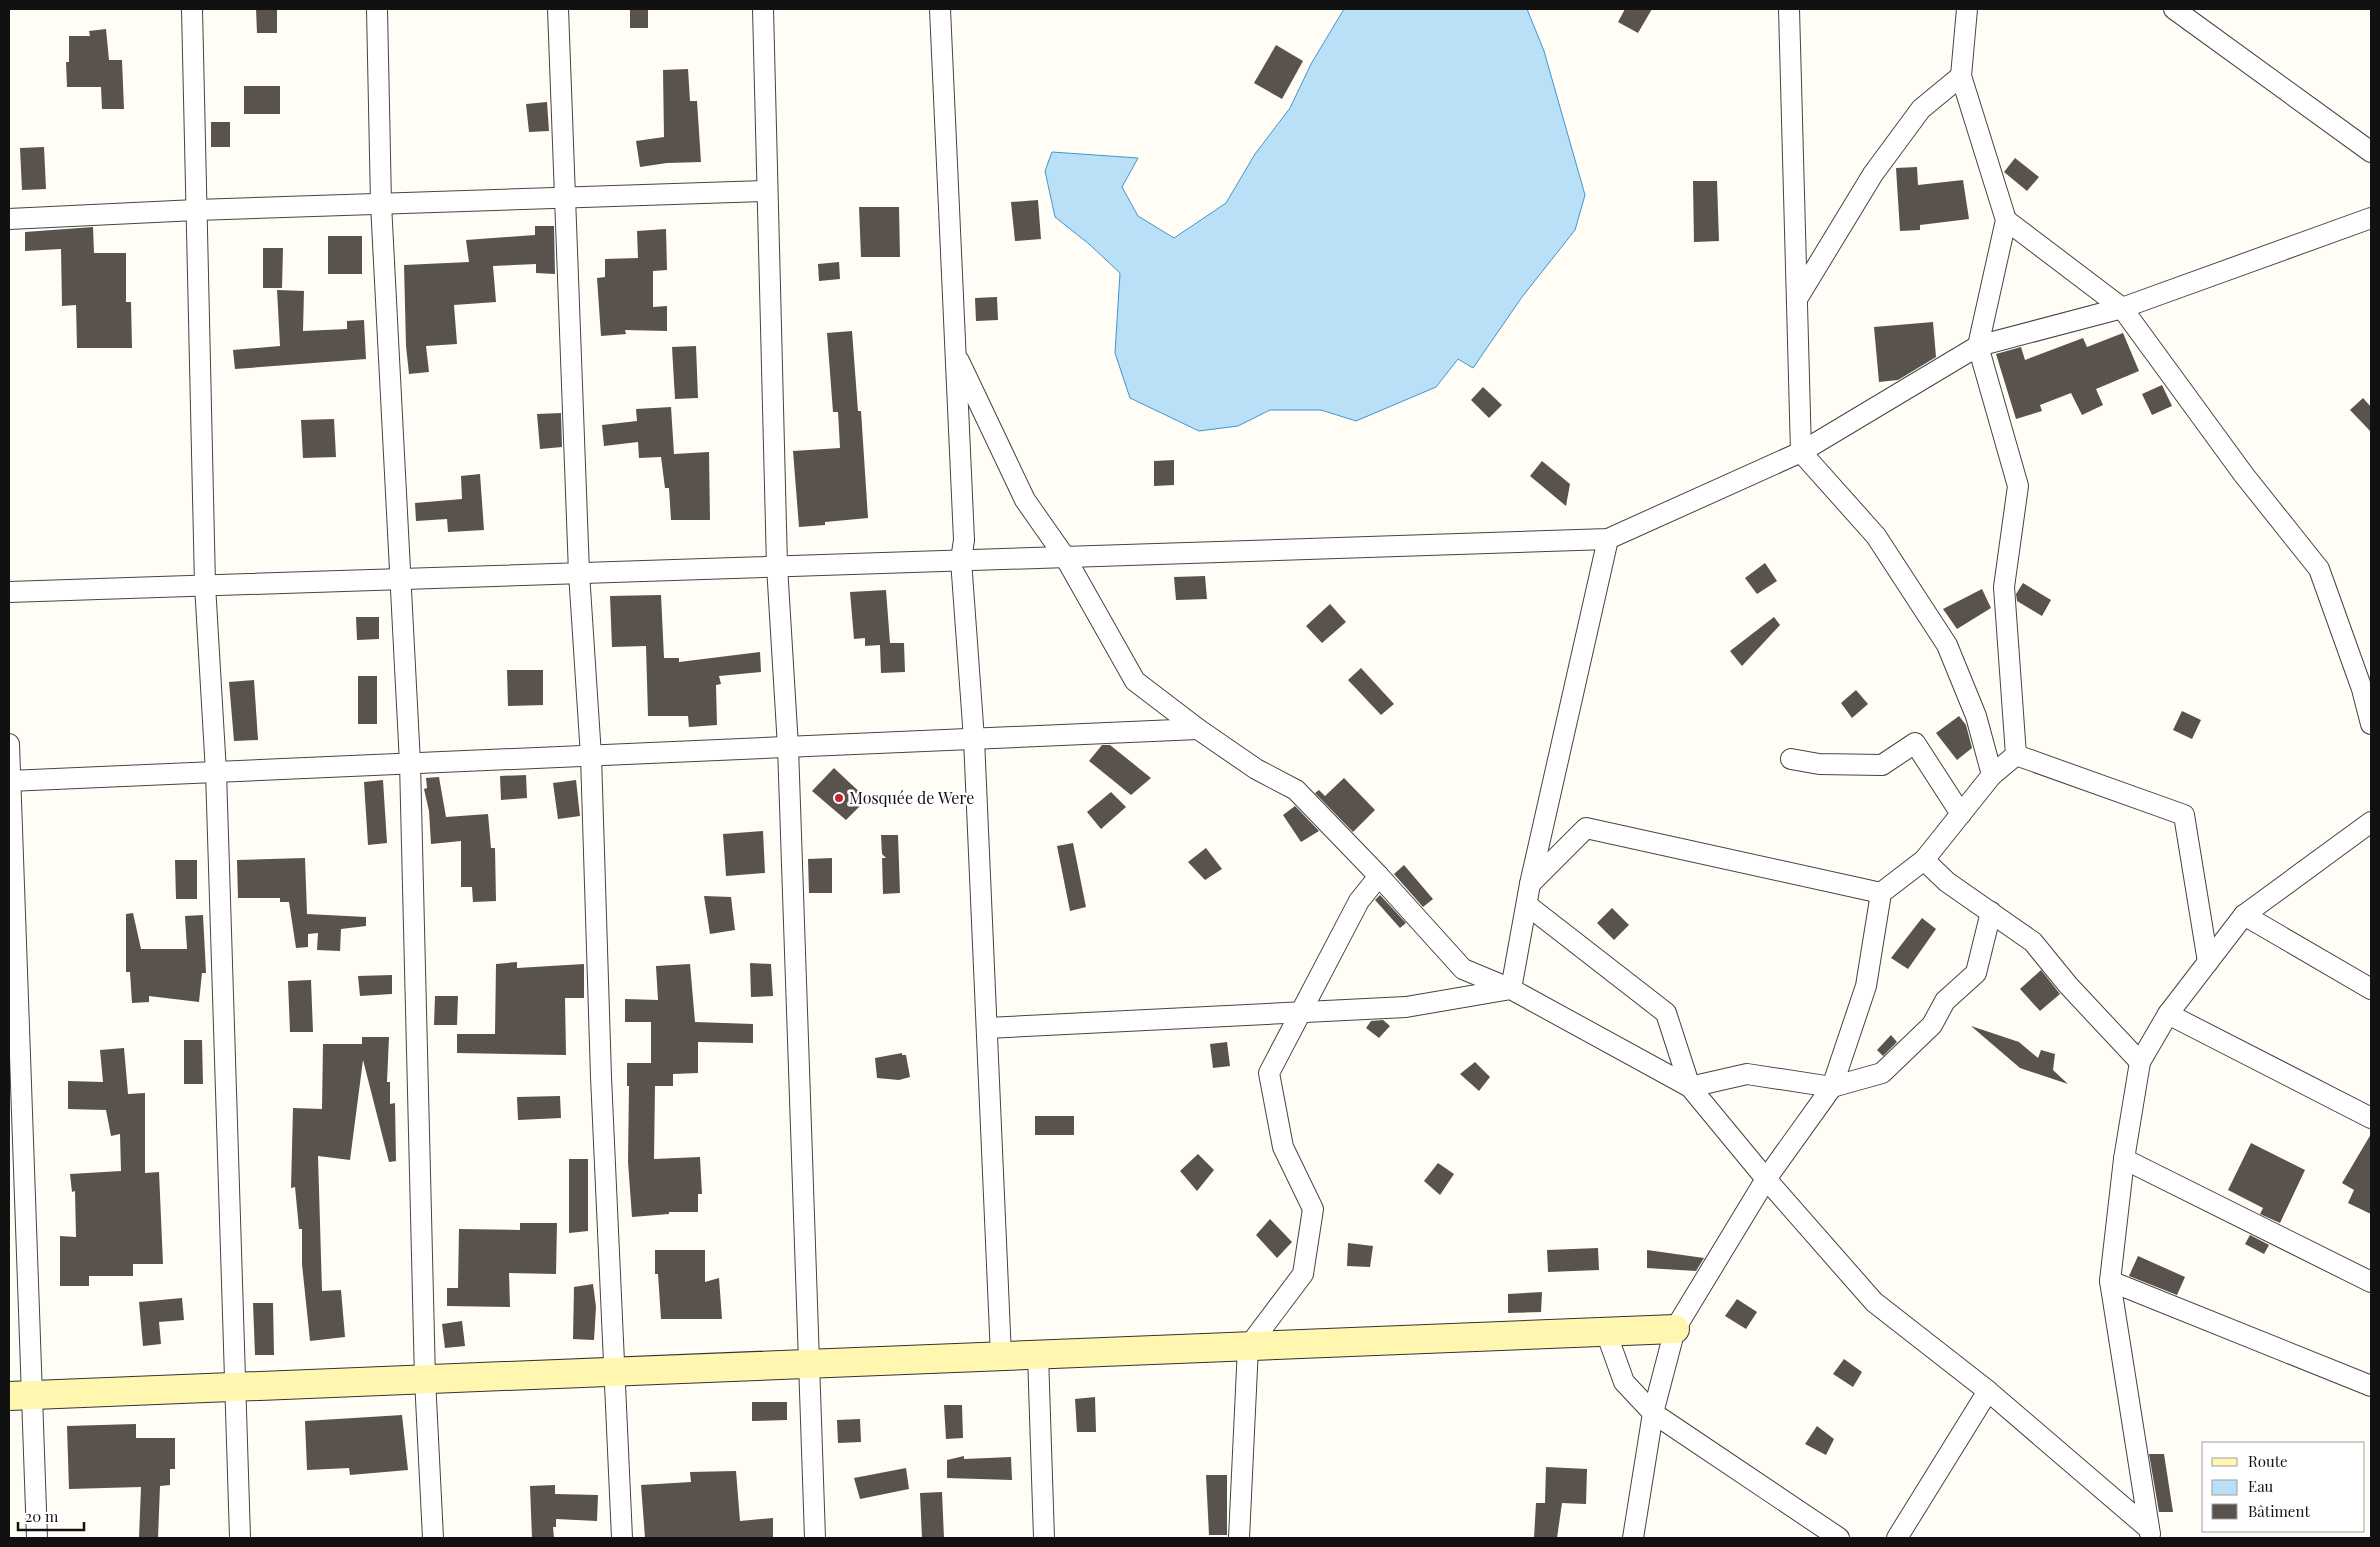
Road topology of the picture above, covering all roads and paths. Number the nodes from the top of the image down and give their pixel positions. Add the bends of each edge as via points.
1 (192, 9) edge
2 (377, 9) edge
3 (558, 9) edge
4 (763, 9) edge
5 (940, 9) edge
6 (1789, 9) edge
7 (1967, 9) edge
8 (2174, 9) edge
9 (1961, 76) junction
10 (2371, 152) edge
11 (766, 191) junction
12 (566, 198) junction
13 (381, 204) junction
14 (196, 210) junction
15 (2371, 218) edge
16 (9, 219) edge
17 (2006, 220) junction
18 (1797, 299) junction
19 (2122, 308) junction
20 (1978, 346) junction
21 (955, 352) junction
22 (1801, 452) junction
23 (1608, 539) junction
24 (1065, 557) junction
25 (961, 560) junction
26 (777, 566) junction
27 (579, 573) junction
28 (401, 579) junction
29 (205, 585) junction
30 (9, 592) edge
31 (2366, 682) edge
32 (2371, 724) edge
33 (1198, 729) junction
34 (974, 740) junction
35 (9, 744) edge
36 (788, 747) junction
37 (2016, 755) junction
38 (591, 756) junction
39 (1791, 759) dead end
40 (410, 764) junction
41 (216, 772) junction
42 (1992, 776) junction
43 (10, 781) edge
44 (1961, 814) junction
45 (2371, 822) edge
46 (1924, 860) junction
47 (1379, 876) junction
48 (1530, 884) junction
49 (1881, 893) junction
50 (1527, 905) junction
51 (1991, 912) junction
52 (2244, 915) junction
53 (2208, 962) junction
54 (1511, 989) junction
55 (2371, 989) edge
56 (1301, 1012) junction
57 (2168, 1014) junction
58 (987, 1028) junction
59 (2140, 1062) junction
60 (1690, 1086) junction
61 (1832, 1087) junction
62 (2371, 1118) edge
63 (2124, 1159) junction
64 (1766, 1179) junction
65 (2110, 1281) junction
66 (2371, 1282) edge
67 (1675, 1329) junction
68 (1606, 1332) junction
69 (1248, 1347) junction
70 (1038, 1355) junction
71 (1001, 1356) junction
72 (808, 1364) junction
73 (616, 1372) junction
74 (425, 1379) junction
75 (2371, 1386) edge
76 (235, 1387) junction
77 (1988, 1391) junction
78 (20, 1396) edge
79 (1653, 1413) junction
80 (2150, 1533) edge
81 (36, 1538) edge
82 (240, 1538) edge
83 (433, 1538) edge
84 (622, 1538) edge
85 (815, 1538) edge
86 (1044, 1538) edge
87 (1239, 1538) edge
88 (1632, 1538) edge
89 (1839, 1538) edge
90 (1897, 1538) edge

1 - 14 street
2 - 13 street
3 - 12 street
4 - 11 street
5 - 21 street
6 - 18 street
7 - 9 street
8 - 10 street
9 - 17 street
9 - 18 street via 1921,109 1873,174
11 - 12 street
11 - 26 street
12 - 13 street
12 - 27 street
13 - 14 street
13 - 28 street
14 - 16 street
14 - 29 street
15 - 19 street
17 - 19 street
17 - 20 street
18 - 22 street
19 - 20 street
19 - 31 street via 2244,475 2319,569
20 - 22 street
20 - 37 street via 2018,486 2004,587
21 - 24 street via 1025,500
21 - 25 street via 964,540
22 - 23 street
22 - 42 street via 1876,536 1947,646 1976,716
23 - 24 street
23 - 48 street
24 - 25 street
24 - 33 street via 1135,681
25 - 26 street
25 - 34 street
26 - 27 street
26 - 36 street
27 - 28 street
27 - 38 street
28 - 29 street
28 - 40 street
29 - 30 street
29 - 41 street
31 - 32 street
33 - 34 street
33 - 47 street via 1256,769 1296,790
34 - 36 street
34 - 58 street
35 - 43 street
36 - 38 street
36 - 72 street
37 - 42 street
37 - 53 street via 2184,815
38 - 40 street
38 - 73 street via 601,1078
39 - 44 street via 1819,764 1882,765 1915,743
40 - 41 street
40 - 74 street
41 - 43 street
41 - 76 street
42 - 44 street
43 - 78 street
44 - 46 street
45 - 52 street
46 - 49 street
46 - 51 street via 1947,882
47 - 54 street via 1463,969
47 - 56 street via 1359,901
48 - 49 street via 1586,828
48 - 50 street
49 - 61 street via 1866,986
50 - 54 street
50 - 60 street via 1666,1013
51 - 59 street via 2033,942
51 - 61 street via 1976,973 1945,1001 1932,1025 1882,1073
52 - 53 street
52 - 55 street
53 - 57 street
54 - 56 street via 1406,1006
54 - 60 street
56 - 58 street
56 - 69 street via 1269,1073 1283,1147 1313,1209 1303,1274
57 - 59 street
57 - 62 street
58 - 71 street
59 - 63 street
60 - 61 street via 1747,1074
60 - 64 street
61 - 64 street
63 - 65 street
63 - 66 street
64 - 67 street
64 - 77 street via 1874,1302
65 - 75 street
65 - 80 street
67 - 68 street
67 - 79 street
68 - 69 street
68 - 79 street via 1624,1382
69 - 70 street
69 - 87 street
70 - 71 street
70 - 86 street
71 - 72 street
72 - 73 street
72 - 85 street
73 - 74 street
73 - 84 street
74 - 76 street
74 - 83 street
76 - 78 street
76 - 82 street
77 - 80 street
77 - 90 street
78 - 81 street
79 - 88 street
79 - 89 street

